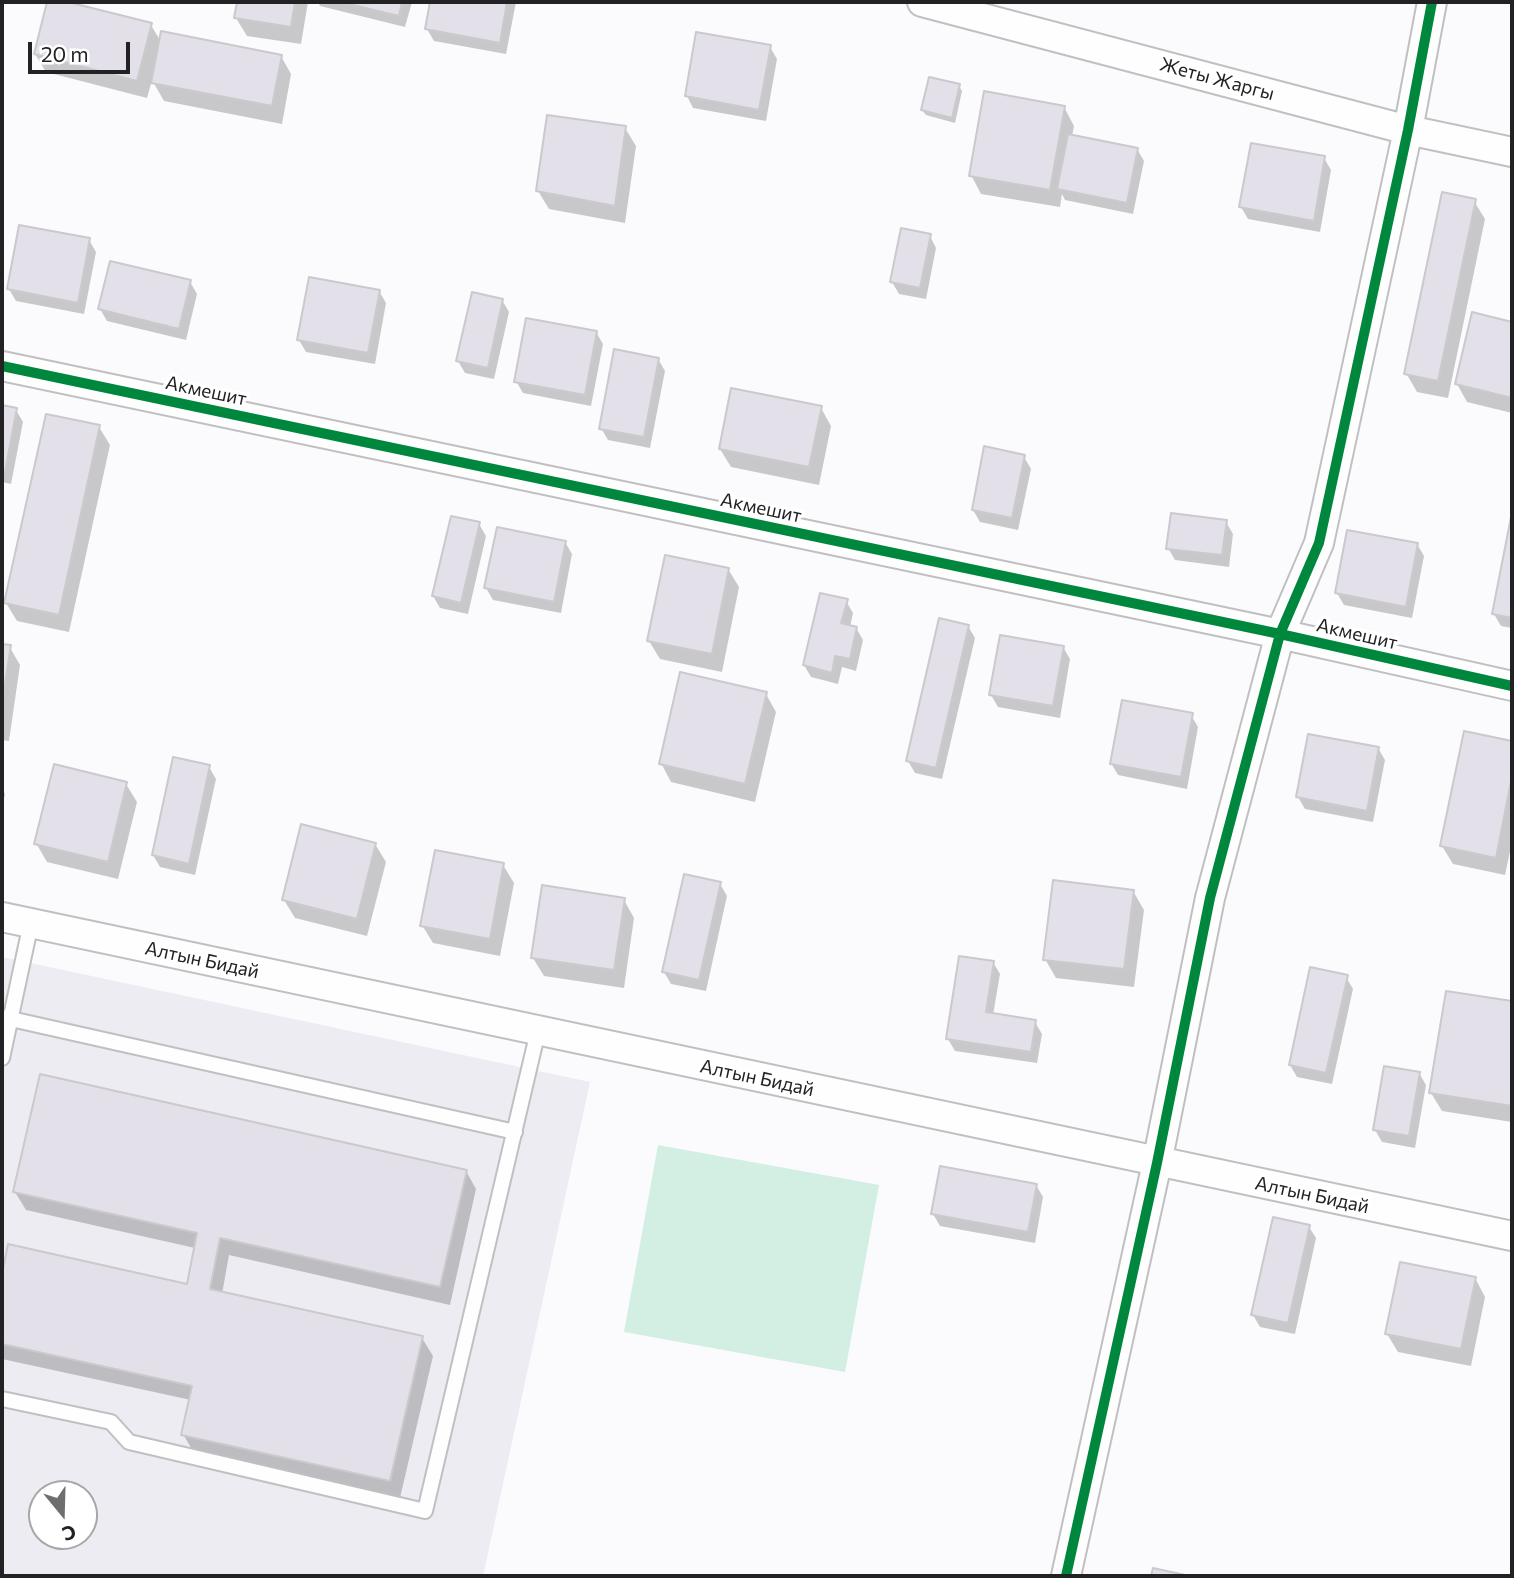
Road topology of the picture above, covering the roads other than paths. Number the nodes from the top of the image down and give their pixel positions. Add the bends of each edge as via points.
1 (922, 2) edge
2 (1432, 2) edge
3 (1408, 130) junction
4 (1512, 152) edge
5 (2, 366) edge
6 (1280, 634) junction
7 (1512, 686) edge
8 (2, 917) edge
9 (31, 923) junction
10 (6, 1018) edge
11 (538, 1031) junction
12 (2, 1058) edge
13 (515, 1132) junction
14 (1157, 1163) junction
15 (1512, 1236) edge
16 (2, 1399) edge
17 (1066, 1576) edge

1 - 3 street, Жеты Жаргы
2 - 3 street
3 - 4 street, Жеты Жаргы
3 - 6 street via 1319,543
5 - 6 street, Акмешит
6 - 7 street, Акмешит
6 - 14 street via 1210,898
8 - 9 street, Алтын Бидай
9 - 10 lane
9 - 11 street, Алтын Бидай
10 - 12 lane
10 - 13 lane
11 - 13 lane
11 - 14 street, Алтын Бидай
13 - 16 lane via 425,1511 129,1442 111,1422
14 - 15 street, Алтын Бидай
14 - 17 street

